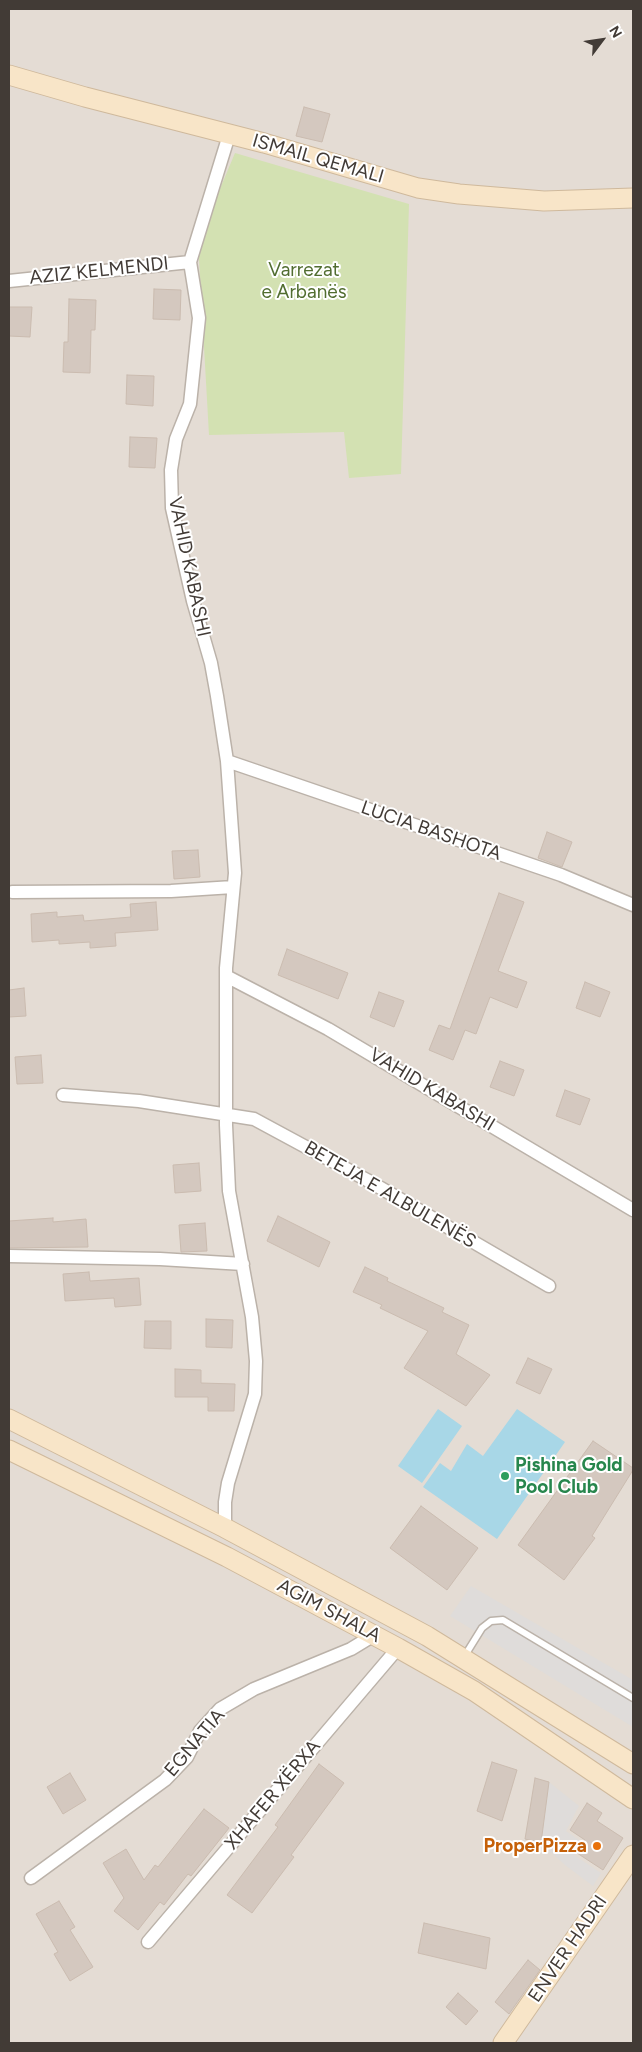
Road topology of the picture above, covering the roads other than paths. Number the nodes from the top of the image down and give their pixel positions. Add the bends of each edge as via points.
1 (9, 75) edge
2 (229, 135) junction
3 (633, 198) edge
4 (190, 262) junction
5 (9, 281) edge
6 (227, 761) junction
7 (233, 887) junction
8 (12, 892) dead end
9 (633, 905) edge
10 (226, 976) junction
11 (63, 1095) dead end
12 (226, 1114) junction
13 (633, 1210) edge
14 (9, 1256) edge
15 (243, 1264) junction
16 (549, 1286) dead end
17 (9, 1418) edge
18 (9, 1450) edge
19 (225, 1528) junction
20 (374, 1635) junction
21 (398, 1648) junction
22 (463, 1658) junction
23 (633, 1698) edge
24 (633, 1764) edge
25 (633, 1799) edge
26 (633, 1856) edge
27 (31, 1878) dead end
28 (148, 1942) dead end
29 (503, 2043) edge

1 - 2 main road, ISMAIL QEMALI
2 - 3 main road, ISMAIL QEMALI via 418,188 544,201
2 - 4 street, VAHID KABASHI
4 - 5 street, AZIZ KELMENDI
4 - 6 street, VAHID KABASHI via 199,318 190,404 176,439 171,470 172,508 211,663
6 - 7 street, VAHID KABASHI
6 - 9 street, LUCIA BASHOTA via 562,876
7 - 8 street via 171,891
7 - 10 street, VAHID KABASHI
10 - 12 street, VAHID KABASHI
10 - 13 street, VAHID KABASHI via 328,1028
11 - 12 street, BETEJA E ALBULENËS via 139,1100
12 - 15 street, VAHID KABASHI via 229,1191
12 - 16 street, BETEJA E ALBULENËS via 254,1119 367,1180
14 - 15 street
15 - 19 street, VAHID KABASHI via 256,1361 255,1394 228,1482
17 - 19 main road
18 - 20 main road, AGIM SHALA via 227,1557
19 - 22 main road
20 - 21 main road, AGIM SHALA
20 - 27 street, EGNATIA via 351,1649 254,1689 220,1709 200,1731 187,1757 165,1780
21 - 25 main road, AGIM SHALA via 474,1691
21 - 28 street, XHAFER XËRXA
22 - 23 lane via 482,1628 491,1621 503,1620
22 - 24 main road
26 - 29 main road, ENVER HADRI

